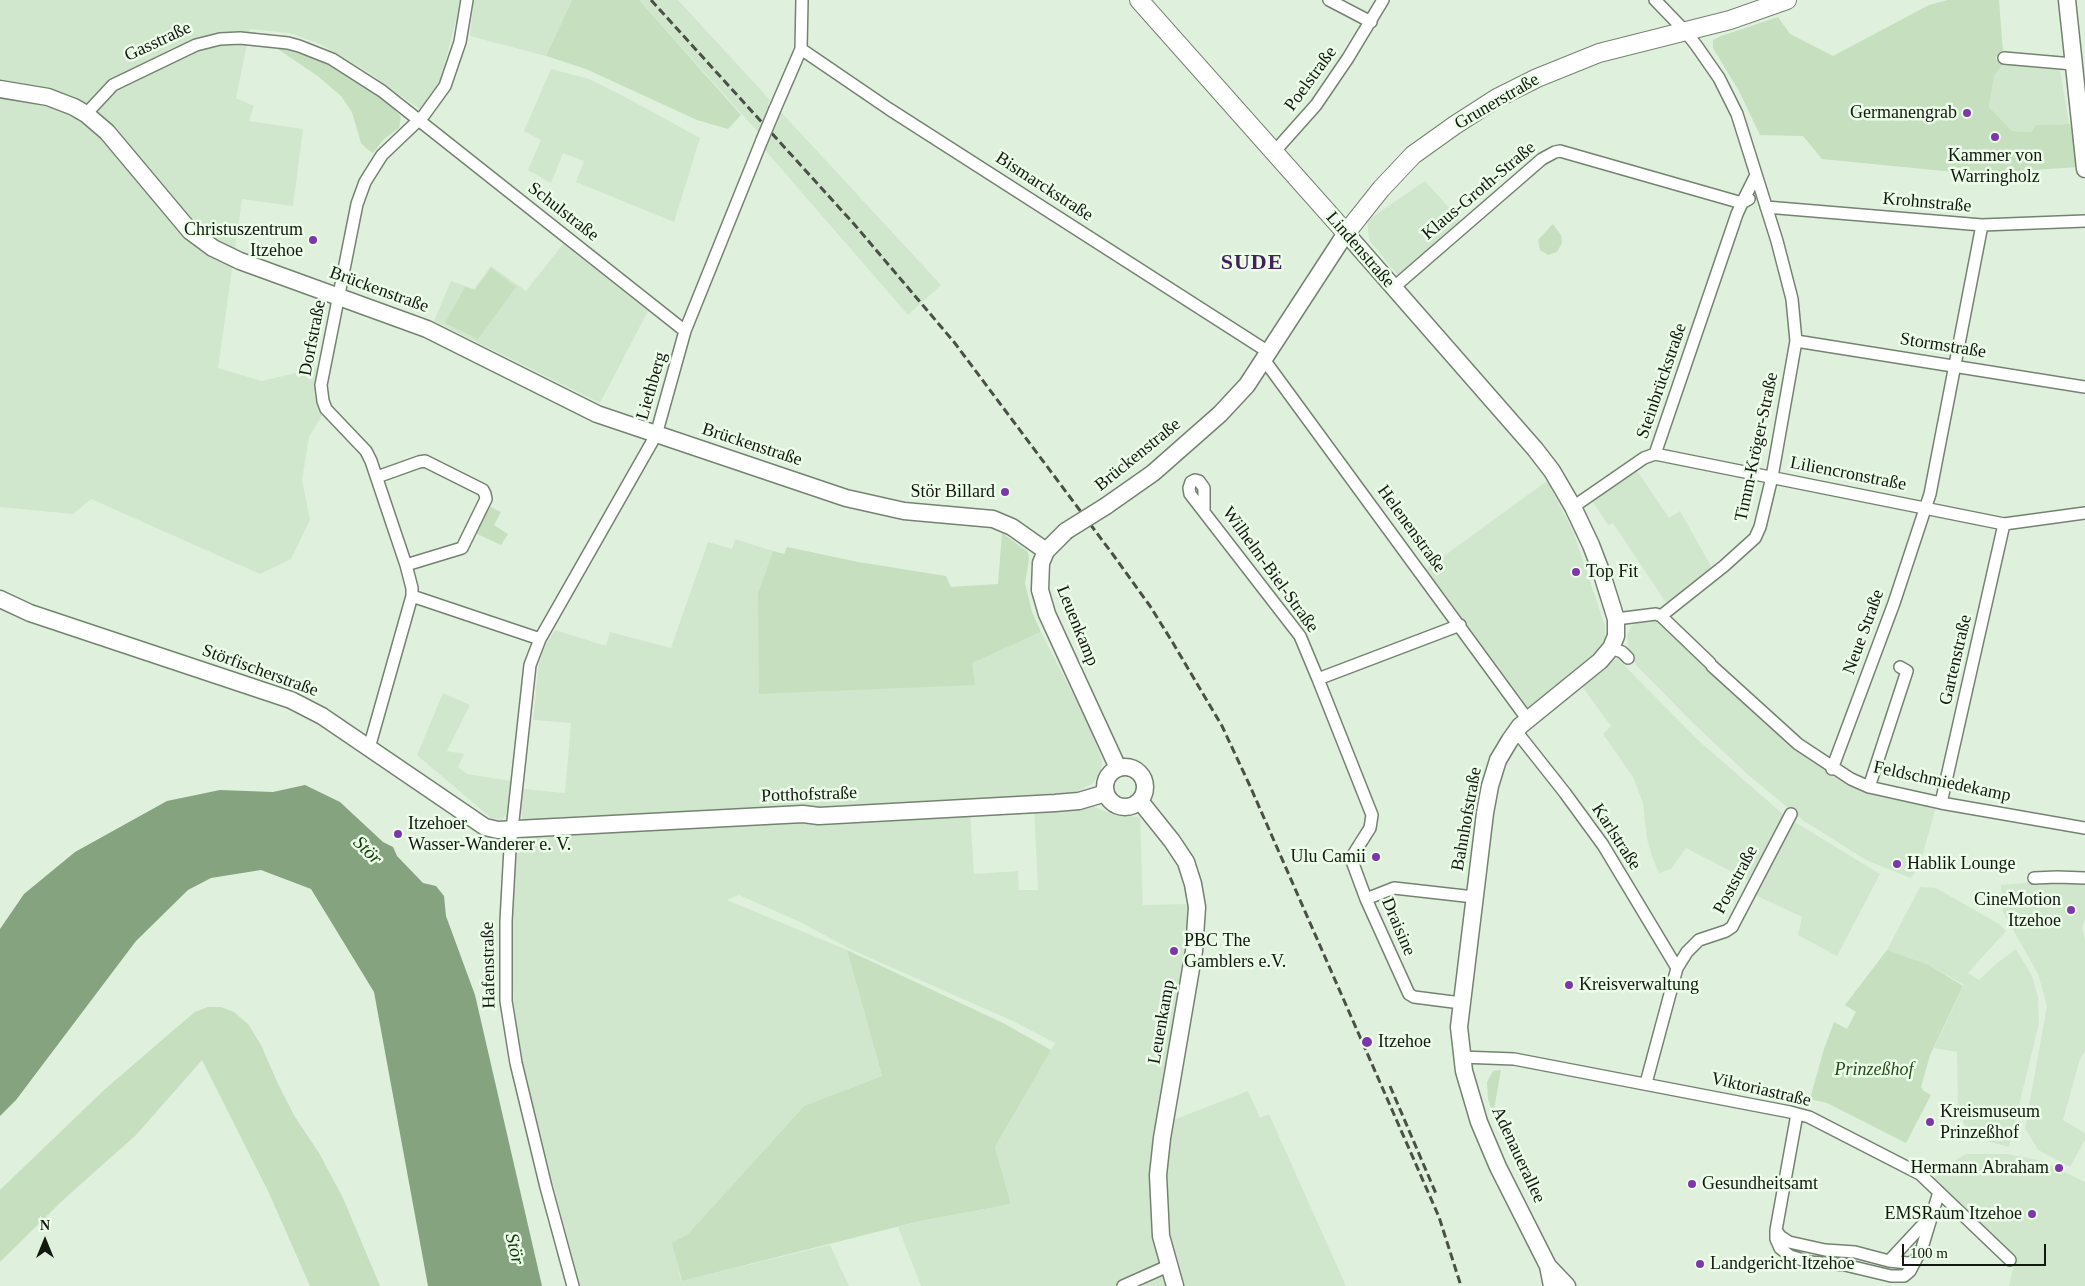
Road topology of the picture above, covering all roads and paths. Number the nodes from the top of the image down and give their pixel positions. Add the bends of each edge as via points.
1 (467, 0) edge
2 (802, 0) edge
3 (1139, 0) edge
4 (1329, 0) edge
5 (1383, 0) edge
6 (1655, 0) edge
7 (1787, 0) edge
8 (2066, 0) edge
9 (1371, 22) junction
10 (1685, 31) junction
11 (801, 48) junction
12 (2004, 58) dead end
13 (2073, 64) junction
14 (0, 89) edge
15 (86, 114) junction
16 (419, 120) junction
17 (1275, 151) junction
18 (2085, 169) edge
19 (1756, 175) junction
20 (1762, 193) junction
21 (1742, 202) junction
22 (1766, 207) junction
23 (2085, 221) edge
24 (1982, 225) junction
25 (1346, 233) junction
26 (1393, 288) junction
27 (338, 297) junction
28 (685, 331) junction
29 (1796, 341) junction
30 (1267, 357) junction
31 (1956, 365) junction
32 (2085, 387) edge
33 (656, 435) junction
34 (1656, 454) junction
35 (377, 477) junction
36 (1772, 477) junction
37 (1573, 507) junction
38 (1926, 507) junction
39 (1204, 511) dead end
40 (2085, 513) edge
41 (2004, 524) junction
42 (1046, 551) junction
43 (406, 565) junction
44 (412, 596) junction
45 (0, 599) edge
46 (1661, 616) junction
47 (1616, 619) junction
48 (1460, 625) junction
49 (540, 639) junction
50 (1613, 642) junction
51 (1628, 658) dead end
52 (1900, 667) dead end
53 (1318, 679) junction
54 (1528, 720) junction
55 (1516, 731) junction
56 (369, 748) junction
57 (1118, 768) junction
58 (1832, 768) junction
59 (1870, 787) junction
60 (1106, 793) junction
61 (1140, 801) junction
62 (1941, 803) junction
63 (1790, 814) dead end
64 (2085, 828) edge
65 (512, 831) junction
66 (2034, 878) dead end
67 (2085, 878) edge
68 (1474, 897) junction
69 (1366, 899) junction
70 (1677, 968) junction
71 (1461, 1004) junction
72 (1461, 1057) junction
73 (1646, 1084) junction
74 (1797, 1114) junction
75 (1939, 1192) junction
76 (1932, 1215) junction
77 (1776, 1230) junction
78 (2010, 1260) dead end
79 (1889, 1261) junction
80 (1915, 1262) junction
81 (1168, 1266) junction
82 (1548, 1266) junction
83 (574, 1286) edge
84 (1123, 1286) edge
85 (1175, 1286) edge
86 (1552, 1286) edge
87 (1567, 1286) edge

1 - 16 street, Dorfstraße via 460,42 449,77
2 - 11 street, Liethberg
3 - 17 main road, Lindenstraße
4 - 9 street
5 - 9 street, Poelstraße
6 - 10 street, Timm-Kröger-Straße
7 - 10 main road, Grunerstraße via 1730,20
8 - 13 street
9 - 17 street, Poelstraße via 1316,105
10 - 19 street, Timm-Kröger-Straße via 1729,97
10 - 25 main road, Grunerstraße via 1580,59 1497,98 1413,155
11 - 28 street, Liethberg, bridge
11 - 30 street, Bismarckstraße
12 - 13 street
13 - 18 street
14 - 15 street via 48,96
15 - 16 street, Gasstraße via 114,86 185,49 213,40 240,38 288,43 318,52 364,79
15 - 27 street, Brückenstraße via 108,132 184,224 205,243 240,261
16 - 27 street, Dorfstraße via 382,155 365,182
16 - 28 street, Schulstraße
17 - 25 main road, Lindenstraße
19 - 20 street, Timm-Kröger-Straße
19 - 21 street, Steinbrückstraße
20 - 21 street
20 - 22 street, Timm-Kröger-Straße
21 - 26 street, Klaus-Groth-Straße via 1555,152 1542,159
21 - 34 street, Steinbrückstraße
22 - 24 street, Krohnstraße
22 - 29 street, Timm-Kröger-Straße via 1789,286
23 - 24 street, Krohnstraße
24 - 31 street, Neue Straße
25 - 26 street, Lindenstraße
25 - 30 street, Brückenstraße
26 - 37 street, Lindenstraße via 1535,450
27 - 33 street, Brückenstraße via 427,329 597,414
27 - 35 street, Dorfstraße via 322,377 323,400 326,408 366,451
28 - 33 street, Liethberg
29 - 31 street, Stormstraße
29 - 36 street, Timm-Kröger-Straße
30 - 42 street, Brückenstraße, bridge via 1248,385 1220,414 1153,473 1066,531
30 - 48 street, Helenenstraße
31 - 32 street, Stormstraße
31 - 38 street, Neue Straße
33 - 42 street, Brückenstraße via 846,498 904,511 993,519 1012,527
33 - 49 street, Liethberg
34 - 36 street, Liliencronstraße
34 - 37 street, Steinbrückstraße via 1644,458
35 - 43 street, Dorfstraße
35 - 43 street via 425,461 485,494 486,499 462,548
36 - 38 street, Liliencronstraße
36 - 46 street, Timm-Kröger-Straße via 1755,538
37 - 47 street, Lindenstraße via 1591,545
38 - 41 street, Liliencronstraße
38 - 58 street, Neue Straße via 1888,620
39 - 53 street, Wilhelm-Biel-Straße via 1300,636
40 - 41 street
41 - 62 street, Gartenstraße
42 - 57 street, Leuenkamp via 1039,573 1042,601
43 - 44 street, Dorfstraße
44 - 49 street
44 - 56 street, Dorfstraße
45 - 56 street, Störfischerstraße via 46,619 290,700 322,716
46 - 47 street
46 - 58 street, Feldschmiedekamp via 1798,744
47 - 50 street, Lindenstraße
48 - 53 street
48 - 54 street, Helenenstraße
49 - 65 street, Hafenstraße via 530,665
50 - 51 street
50 - 54 street, Bahnhofstraße via 1600,661
52 - 59 street via 1908,672
53 - 69 street, Wilhelm-Biel-Straße via 1372,815 1371,826 1352,861
54 - 55 street, Bahnhofstraße
55 - 68 street, Bahnhofstraße via 1501,754 1490,786
55 - 70 street, Karlstraße via 1604,846
56 - 65 street, Störfischerstraße via 485,827
57 - 60 street via 1107,778
57 - 61 street via 1130,767 1140,773 1145,784
58 - 59 street, Feldschmiedekamp
59 - 62 street, Feldschmiedekamp
60 - 61 street via 1111,802 1120,807
60 - 65 street, Potthofstraße via 1068,802
61 - 81 street, Leuenkamp via 1186,862 1197,907 1194,950 1159,1160 1160,1224
62 - 64 street, Feldschmiedekamp
63 - 70 street, Poststraße via 1732,927 1700,940
65 - 83 street, Hafenstraße via 505,962 508,1023 546,1187
66 - 67 street
68 - 69 street, Draisine via 1394,888
68 - 71 street, Bahnhofstraße
69 - 71 street, Draisine via 1409,994
70 - 73 street, Poststraße
71 - 72 street, Bahnhofstraße
72 - 73 street, Viktoriastraße via 1514,1058
72 - 82 street, Adenauerallee via 1484,1136
73 - 74 street, Viktoriastraße
74 - 75 street, Viktoriastraße via 1818,1121 1920,1174
74 - 77 street
75 - 76 street
75 - 78 street, Viktoriastraße
76 - 79 street
76 - 80 street
77 - 79 street via 1789,1242
77 - 80 street via 1780,1248 1790,1256 1808,1262 1855,1266 1898,1277 1910,1271
79 - 80 street
81 - 84 street
81 - 85 street, Leuenkamp
82 - 86 street, Adenauerallee
82 - 87 street, Adenauerallee

